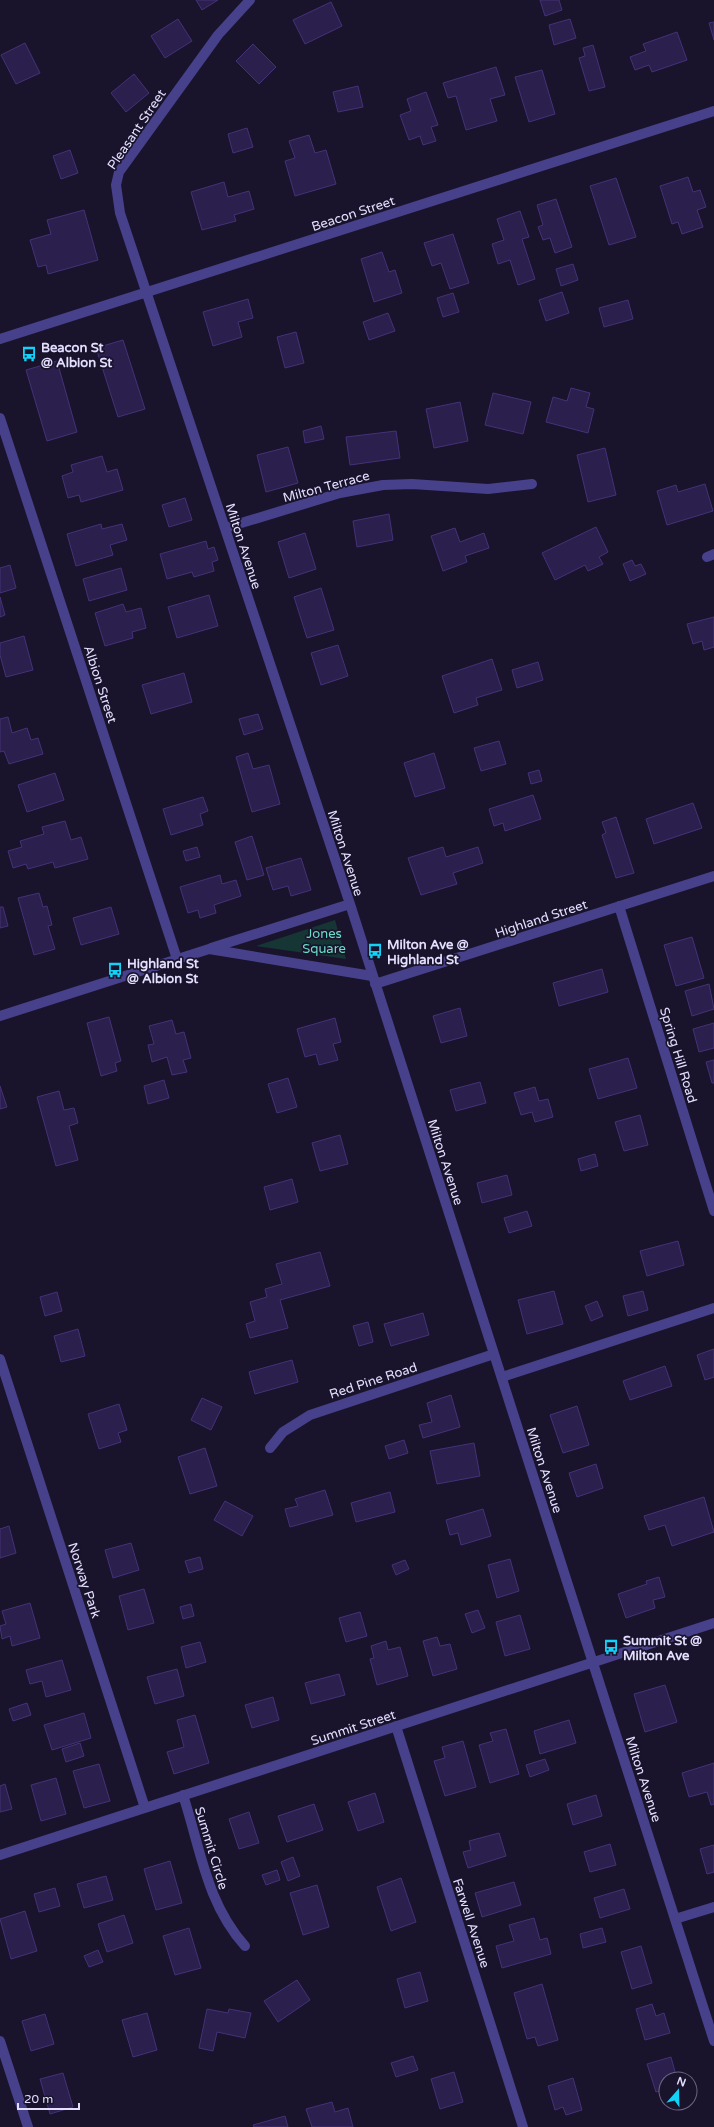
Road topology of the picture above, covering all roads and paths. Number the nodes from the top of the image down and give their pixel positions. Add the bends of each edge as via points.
1 (250, 0) edge
2 (714, 111) edge
3 (146, 293) junction
4 (0, 339) edge
5 (0, 418) edge
6 (532, 484) dead end
7 (225, 528) junction
8 (714, 876) edge
9 (350, 904) junction
10 (619, 906) junction
11 (209, 949) junction
12 (178, 959) junction
13 (374, 980) junction
14 (0, 1016) edge
15 (714, 1211) edge
16 (714, 1308) edge
17 (494, 1354) junction
18 (0, 1359) edge
19 (502, 1377) junction
20 (270, 1448) dead end
21 (714, 1623) edge
22 (593, 1662) junction
23 (396, 1726) junction
24 (183, 1795) junction
25 (145, 1808) junction
26 (0, 1855) edge
27 (714, 1907) edge
28 (675, 1919) junction
29 (246, 1946) dead end
30 (0, 2041) edge
31 (714, 2041) edge
32 (28, 2127) edge
33 (523, 2127) edge

1 - 3 street, Pleasant Street via 218,35 119,172 116,185 120,213
2 - 3 street, Beacon Street
3 - 4 street, Beacon Street
3 - 7 street, Milton Avenue
5 - 12 street, Albion Street
6 - 7 street, Milton Terrace via 488,489 412,484 383,485 340,494
7 - 9 street, Milton Avenue
8 - 10 street, Highland Street
9 - 11 street, Highland Street
9 - 13 street, Milton Avenue
10 - 13 street, Highland Street
10 - 15 street, Spring Hill Road
11 - 12 street, Highland Street
11 - 13 street, Highland Street
12 - 14 street, Highland Street
13 - 17 street, Milton Avenue
16 - 19 street
17 - 19 street, Milton Avenue
17 - 20 street, Red Pine Road via 310,1415 287,1429
18 - 25 street, Norway Park
19 - 22 street, Milton Avenue
21 - 22 street, Summit Street
22 - 23 street, Summit Street
22 - 28 street, Milton Avenue
23 - 24 street, Summit Street
23 - 33 street, Farwell Avenue
24 - 25 street, Summit Street
24 - 29 street, Summit Circle via 208,1884 222,1914
25 - 26 street, Summit Street
27 - 28 street
28 - 31 street, Milton Avenue
30 - 32 street

